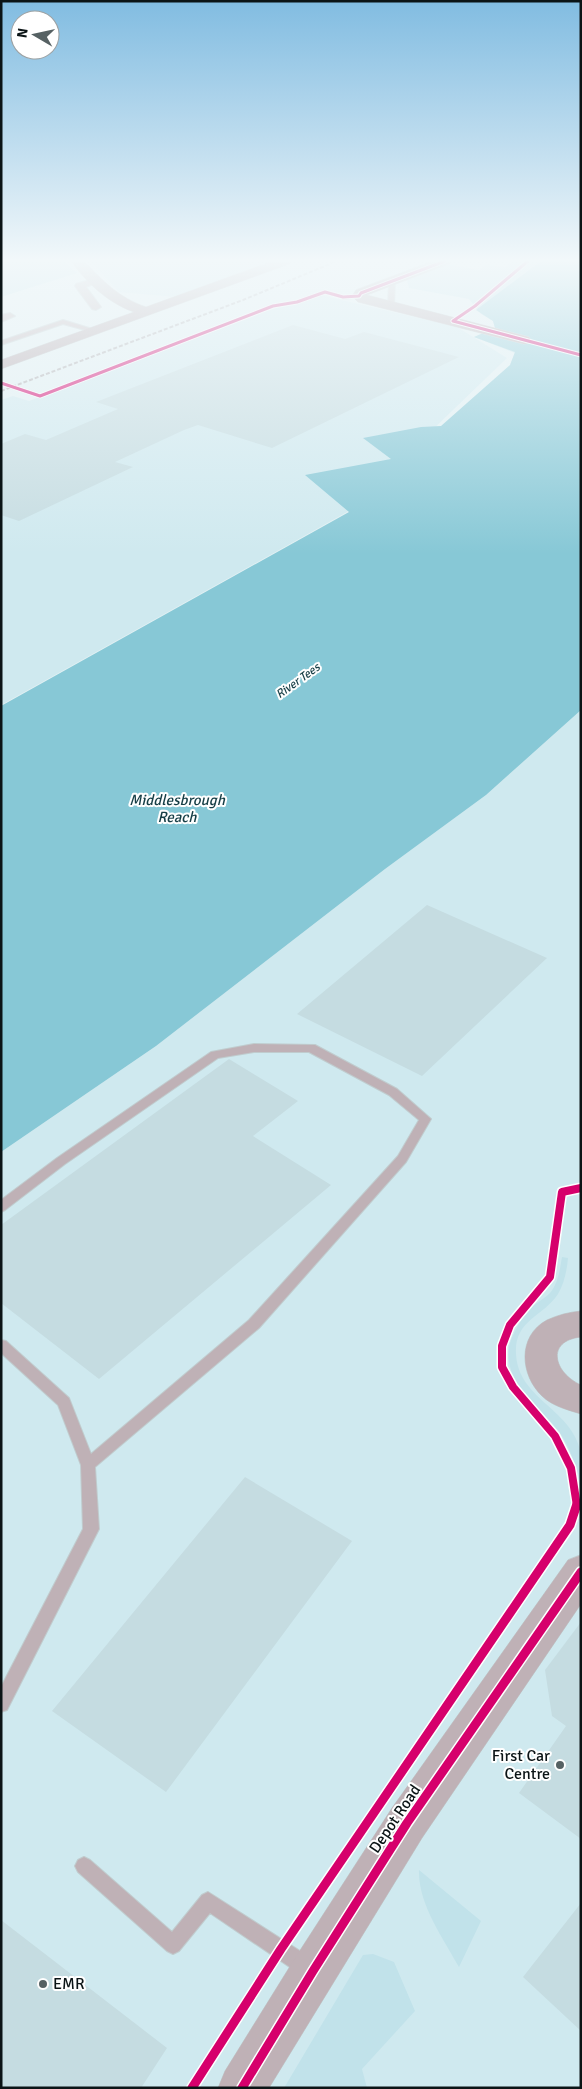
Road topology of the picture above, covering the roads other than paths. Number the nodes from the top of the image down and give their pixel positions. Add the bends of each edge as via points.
1 (19, 358) edge
2 (1, 365) edge
3 (1, 1208) edge
4 (581, 1324) edge
5 (1, 1345) edge
6 (581, 1400) edge
7 (88, 1465) junction
8 (581, 1572) edge
9 (1, 1704) edge
10 (84, 1866) dead end
11 (313, 1971) junction
12 (242, 2088) edge

1 - 2 main road
3 - 7 lane via 61,1160 215,1055 254,1048 311,1048 393,1092 425,1119 402,1159 254,1324
4 - 6 street via 562,1328 550,1335 542,1346 540,1359 552,1385
5 - 7 lane via 64,1402
7 - 9 lane via 91,1529
8 - 11 street, Depot Road via 407,1823
10 - 11 lane via 173,1945 208,1901
11 - 12 street, Depot Road

